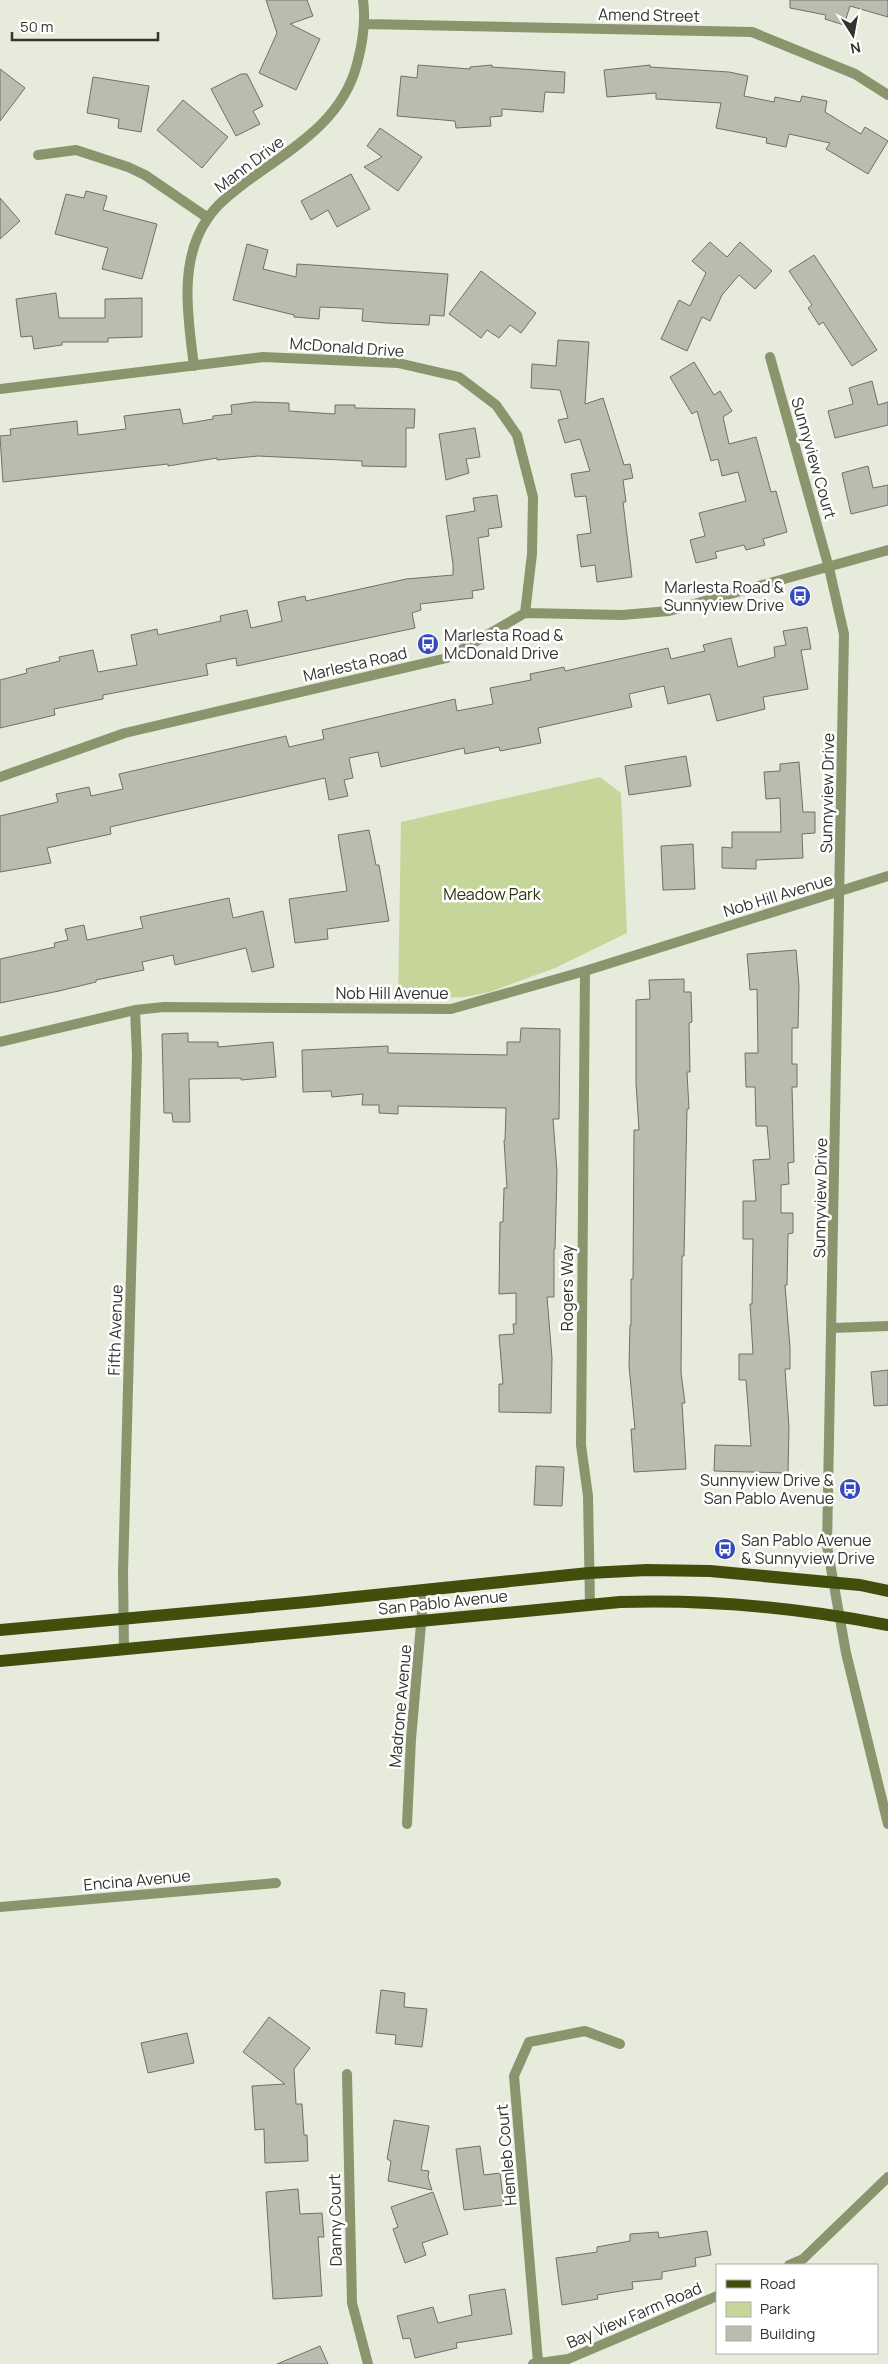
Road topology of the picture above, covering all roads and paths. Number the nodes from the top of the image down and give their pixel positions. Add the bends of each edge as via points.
1 (363, 0) edge
2 (365, 24) junction
3 (888, 95) edge
4 (38, 154) dead end
5 (208, 218) junction
6 (770, 357) dead end
7 (194, 366) junction
8 (0, 390) edge
9 (888, 550) edge
10 (829, 568) junction
11 (525, 613) junction
12 (0, 777) edge
13 (888, 876) edge
14 (840, 891) junction
15 (585, 971) junction
16 (134, 1010) junction
17 (0, 1042) edge
18 (888, 1326) edge
19 (833, 1328) junction
20 (589, 1573) junction
21 (833, 1583) junction
22 (424, 1590) junction
23 (888, 1591) edge
24 (590, 1604) junction
25 (124, 1618) junction
26 (840, 1618) junction
27 (423, 1620) junction
28 (888, 1625) edge
29 (0, 1630) edge
30 (124, 1650) junction
31 (0, 1661) edge
32 (407, 1824) dead end
33 (888, 1824) edge
34 (276, 1883) dead end
35 (0, 1907) edge
36 (620, 2044) dead end
37 (347, 2074) dead end
38 (888, 2177) edge
39 (792, 2264) edge
40 (716, 2296) edge
41 (569, 2362) edge
42 (535, 2363) edge
43 (368, 2364) edge

1 - 2 street, Mann Drive
2 - 3 street, Amend Street via 752,32 855,74
2 - 5 street, Mann Drive via 354,74 332,114 300,144 234,191
4 - 5 street via 76,150 128,167
5 - 7 street, Mann Drive via 194,253 187,291
6 - 10 street, Sunnyview Court
7 - 8 street, McDonald Drive
7 - 11 street, McDonald Drive via 263,357 398,363 459,377 496,404 517,435 533,497 532,554
9 - 10 street
10 - 11 street via 668,611 622,615
10 - 14 street, Sunnyview Drive via 844,634
11 - 12 street, Marlesta Road via 447,658 125,733
13 - 14 street, Nob Hill Avenue
14 - 15 street, Nob Hill Avenue
14 - 19 street, Sunnyview Drive
15 - 16 street, Nob Hill Avenue via 451,1009 164,1006
15 - 20 street, Rogers Way via 581,1445 588,1496
16 - 17 street, Nob Hill Avenue
16 - 25 street, Fifth Avenue via 137,1055
18 - 19 street
19 - 21 street, Sunnyview Drive via 827,1546
20 - 21 main road, San Pablo Avenue via 710,1571
20 - 22 main road, San Pablo Avenue
20 - 24 street, Rogers Way
21 - 23 main road, San Pablo Avenue
21 - 26 street, Sunnyview Drive
22 - 25 main road, San Pablo Avenue
22 - 27 street, Madrone Avenue
24 - 26 main road, San Pablo Avenue via 712,1602
24 - 27 main road, San Pablo Avenue
25 - 29 main road, San Pablo Avenue
25 - 30 street, Fifth Avenue
26 - 28 main road, San Pablo Avenue
26 - 33 street, Sunnyview Drive
27 - 30 main road, San Pablo Avenue
27 - 32 street, Madrone Avenue via 411,1740
30 - 31 main road, San Pablo Avenue
34 - 35 street, Encina Avenue
36 - 42 street, Hemleb Court via 586,2031 529,2042 514,2076
37 - 43 street, Danny Court via 352,2303
38 - 39 street via 802,2260
40 - 41 street, Bay View Farm Road
41 - 42 street, Bay View Farm Road

